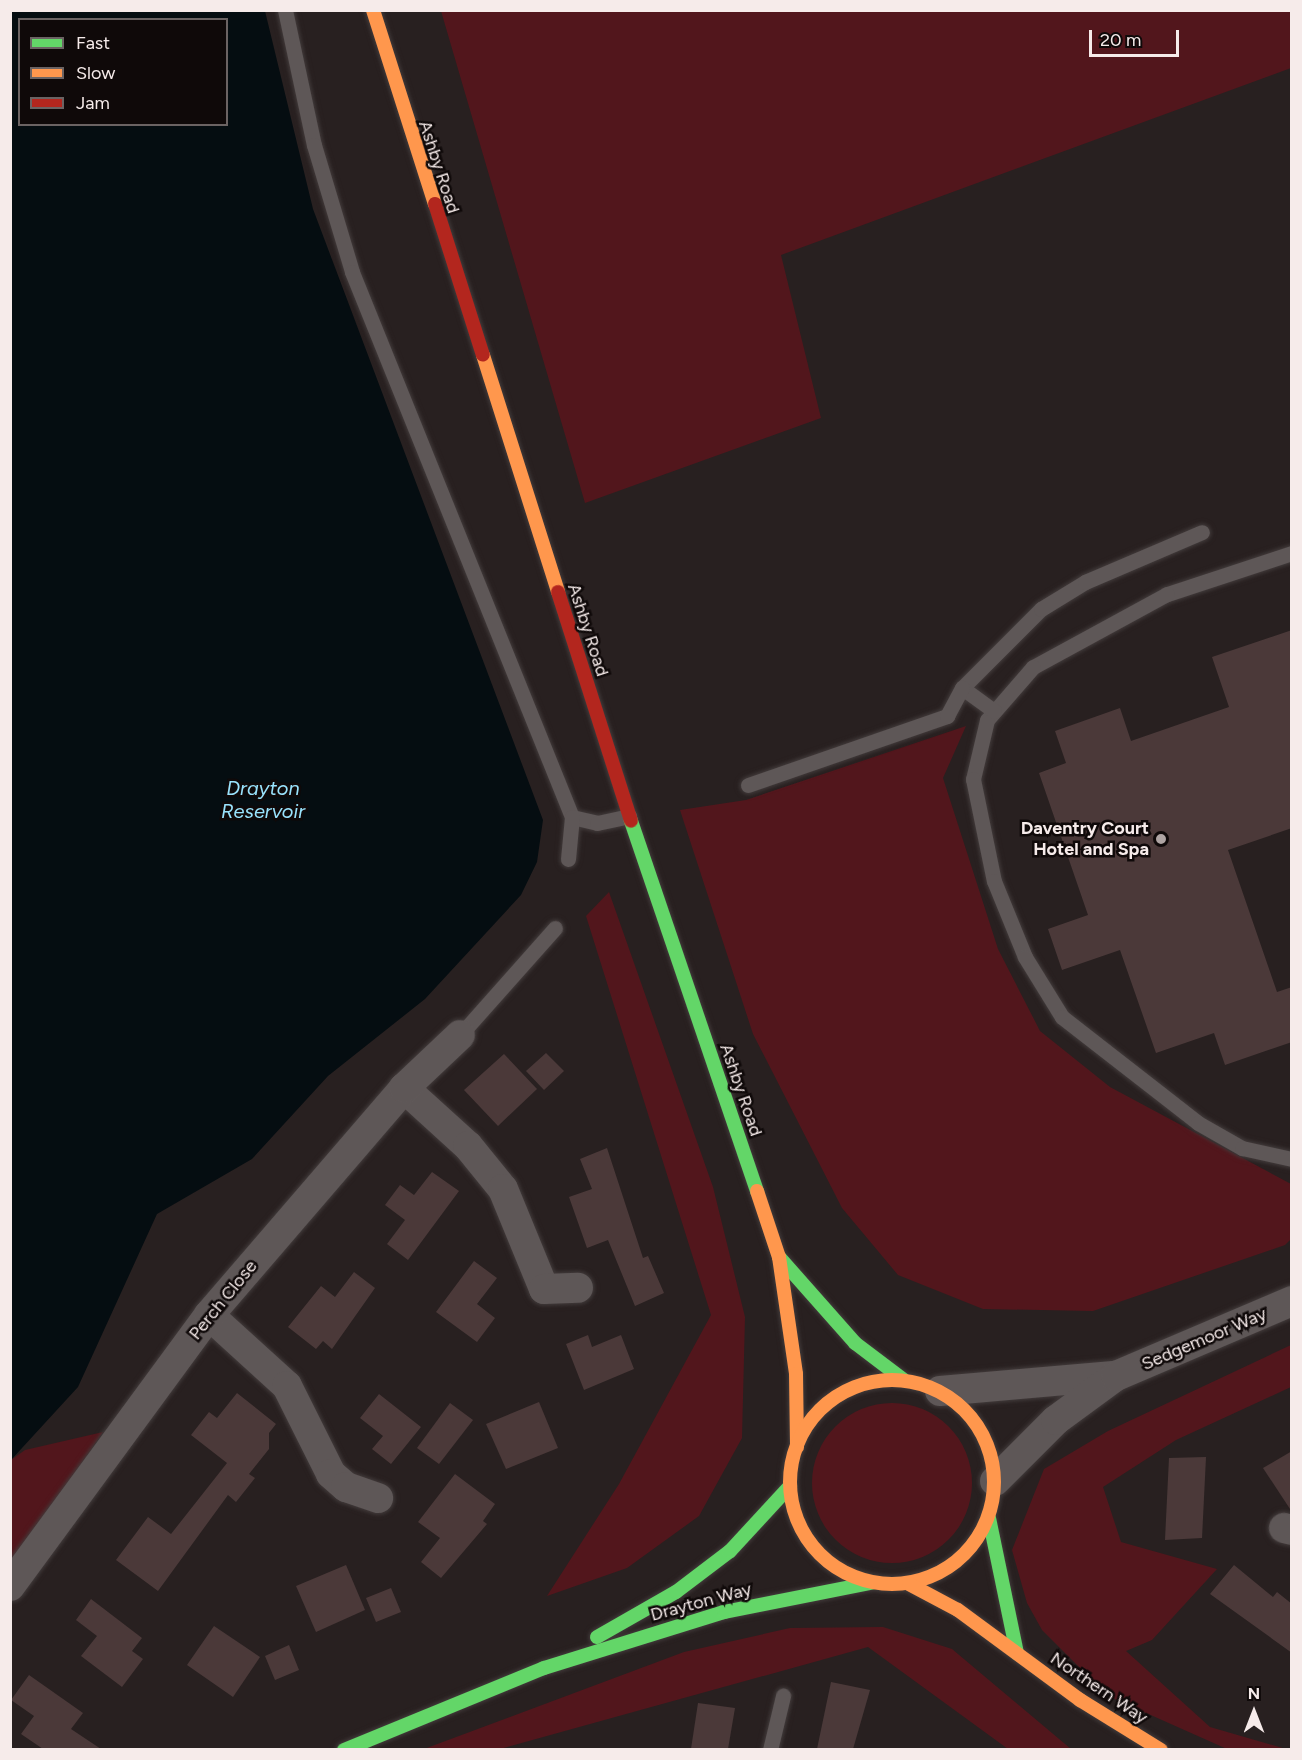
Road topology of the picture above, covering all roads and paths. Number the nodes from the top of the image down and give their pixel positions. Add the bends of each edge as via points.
1 (285, 10) edge
2 (373, 10) edge
3 (1202, 532) dead end
4 (1292, 553) edge
5 (962, 688) junction
6 (994, 711) junction
7 (748, 785) dead end
8 (629, 816) junction
9 (572, 817) junction
10 (568, 859) dead end
11 (555, 928) dead end
12 (460, 1035) joint
13 (404, 1088) junction
14 (1292, 1159) edge
15 (779, 1257) junction
16 (578, 1288) dead end
17 (1292, 1301) edge
18 (208, 1315) junction
19 (1116, 1376) junction
20 (904, 1380) junction
21 (940, 1391) junction
22 (797, 1446) junction
23 (995, 1481) junction
24 (790, 1486) junction
25 (378, 1498) dead end
26 (989, 1518) junction
27 (871, 1583) junction
28 (909, 1584) junction
29 (10, 1586) edge
30 (1017, 1653) junction
31 (544, 1668) junction
32 (783, 1696) dead end
33 (344, 1749) edge
34 (770, 1749) edge
35 (1161, 1749) edge

1 - 9 lane via 314,145 352,272
2 - 8 main road, Ashby Road
3 - 5 lane via 1041,609
4 - 6 lane via 1167,594 1066,647 1033,667
5 - 6 lane
5 - 7 lane via 947,716
6 - 14 lane via 978,750 975,807 994,881 1025,957 1062,1017 1198,1123 1242,1148
8 - 9 lane via 597,823
8 - 15 main road, Ashby Road
9 - 10 lane
11 - 12 lane
12 - 13 street, Perch Close
13 - 16 street via 468,1146 503,1189 544,1289
13 - 18 street, Perch Close
15 - 20 main road, Ashby Road via 855,1342
15 - 22 main road, Ashby Road via 796,1374
17 - 19 street, Sedgemoor Way
18 - 25 street via 287,1386 331,1474 346,1487
18 - 29 street, Perch Close
19 - 21 street, Sedgemoor Way
19 - 23 street, Sedgemoor Way via 1056,1420
20 - 21 main road
20 - 22 main road via 848,1390 821,1409
21 - 23 main road via 969,1414 988,1445
22 - 24 main road
23 - 26 main road
24 - 27 main road via 796,1519 814,1548 839,1570
24 - 31 main road, Drayton Way via 712,1565
26 - 28 main road via 971,1548 943,1572
26 - 30 main road
27 - 28 main road
27 - 31 main road, Drayton Way via 724,1612
28 - 30 main road, Northern Way via 958,1610
30 - 35 main road, Northern Way via 1118,1726
31 - 33 main road, Drayton Way
32 - 34 lane

